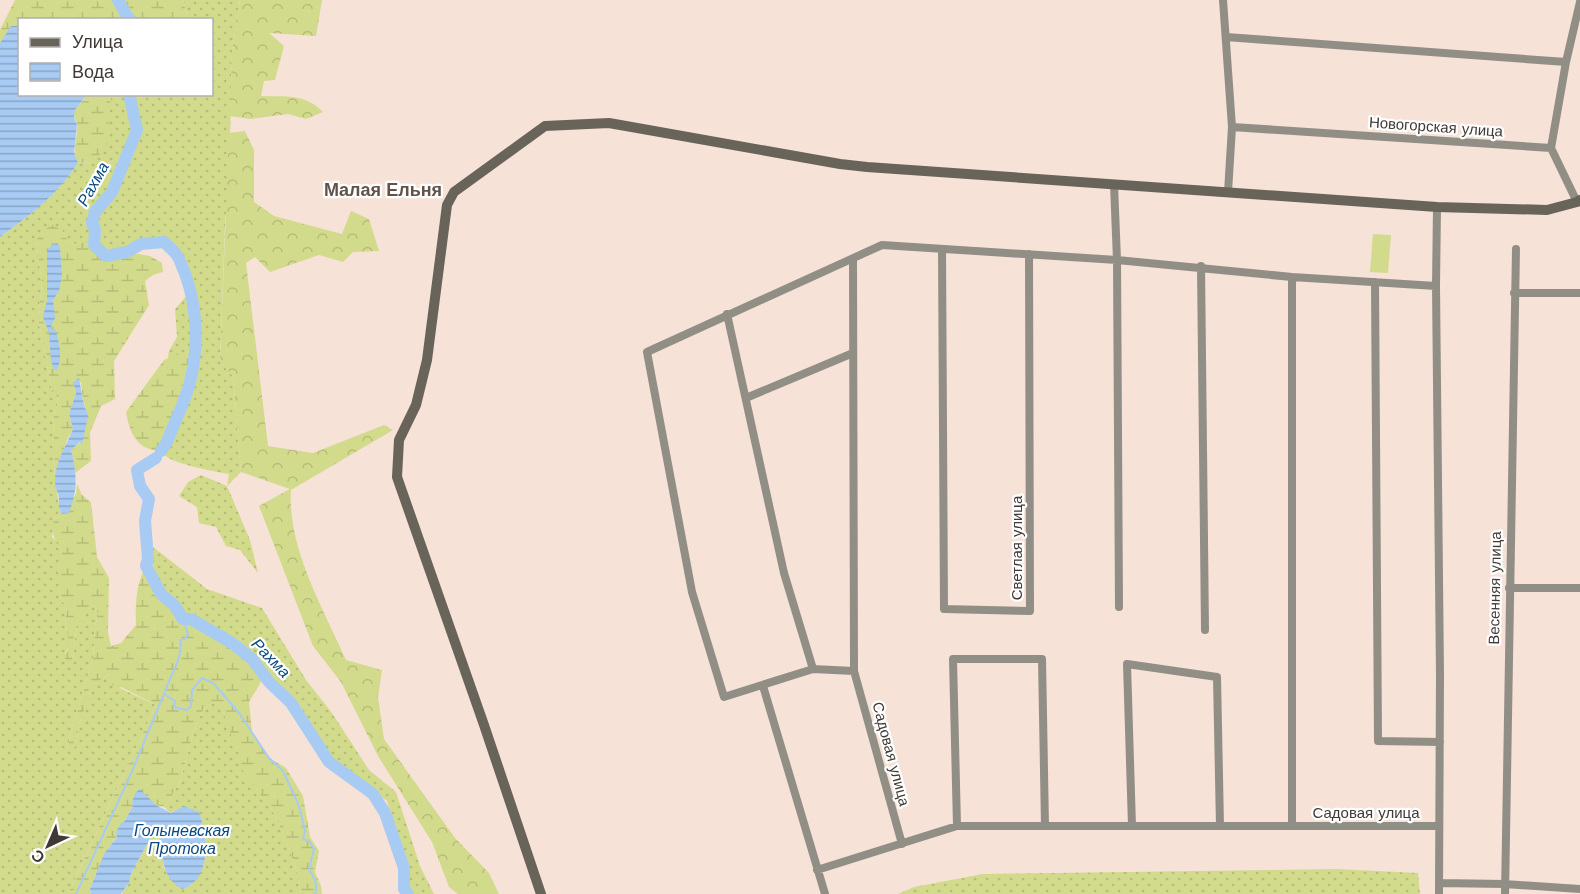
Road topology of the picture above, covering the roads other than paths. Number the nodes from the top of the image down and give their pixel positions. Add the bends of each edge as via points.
1 (1223, 0) edge
2 (1580, 3) edge
3 (1226, 37) junction
4 (1566, 62) junction
5 (1232, 127) junction
6 (1551, 148) junction
7 (1114, 184) junction
8 (1228, 192) junction
9 (1579, 204) edge
10 (1437, 207) junction
11 (942, 249) junction
12 (1516, 249) dead end
13 (1029, 254) junction
14 (853, 259) junction
15 (1118, 260) junction
16 (1201, 266) junction
17 (1292, 277) junction
18 (1376, 282) junction
19 (1436, 286) junction
20 (1514, 293) junction
21 (1580, 293) edge
22 (727, 314) junction
23 (853, 353) junction
24 (746, 399) junction
25 (1509, 588) junction
26 (1580, 588) edge
27 (1119, 607) dead end
28 (1205, 630) dead end
29 (813, 669) junction
30 (854, 671) junction
31 (763, 686) junction
32 (1440, 742) junction
33 (957, 826) junction
34 (1046, 826) junction
35 (1132, 826) junction
36 (1220, 826) junction
37 (1292, 826) junction
38 (1439, 826) junction
39 (902, 844) junction
40 (818, 870) junction
41 (1439, 883) junction
42 (1505, 884) junction
43 (1580, 889) edge
44 (541, 894) edge
45 (825, 894) edge
46 (1439, 894) edge
47 (1505, 894) edge

1 - 3 street
2 - 4 street
3 - 4 street
3 - 5 street
4 - 6 street
5 - 6 street, Новогорская улица
5 - 8 street
6 - 9 street
7 - 8 street
7 - 15 street
7 - 44 street via 840,164 609,123 545,126 454,192 447,205 427,360 416,405 399,440 397,477
8 - 10 street
9 - 10 street via 1547,210
10 - 19 street
11 - 13 street
11 - 13 street, Светлая улица via 945,609 1030,611
11 - 14 street via 882,245
12 - 20 street, Весенняя улица
13 - 15 street
14 - 22 street
14 - 23 street
15 - 16 street
15 - 27 street
16 - 17 street
16 - 28 street
17 - 18 street
17 - 37 street, Садовая улица
18 - 19 street
18 - 32 street via 1378,741
19 - 32 street
20 - 21 street
20 - 25 street, Весенняя улица
22 - 24 street
22 - 31 street via 647,352 692,592 724,697
23 - 24 street
23 - 30 street
24 - 29 street via 784,573
25 - 26 street
25 - 42 street, Весенняя улица
29 - 30 street
29 - 31 street
30 - 39 street, Садовая улица
31 - 40 street
32 - 38 street
33 - 34 street, Садовая улица
33 - 34 street via 953,659 1042,659
33 - 39 street, Садовая улица
34 - 35 street, Садовая улица
35 - 36 street, Садовая улица
35 - 36 street via 1127,664 1217,677
36 - 37 street, Садовая улица
37 - 38 street, Садовая улица
38 - 41 street
39 - 40 street, Садовая улица
40 - 45 street
41 - 42 street
41 - 46 street
42 - 43 street
42 - 47 street, Весенняя улица

